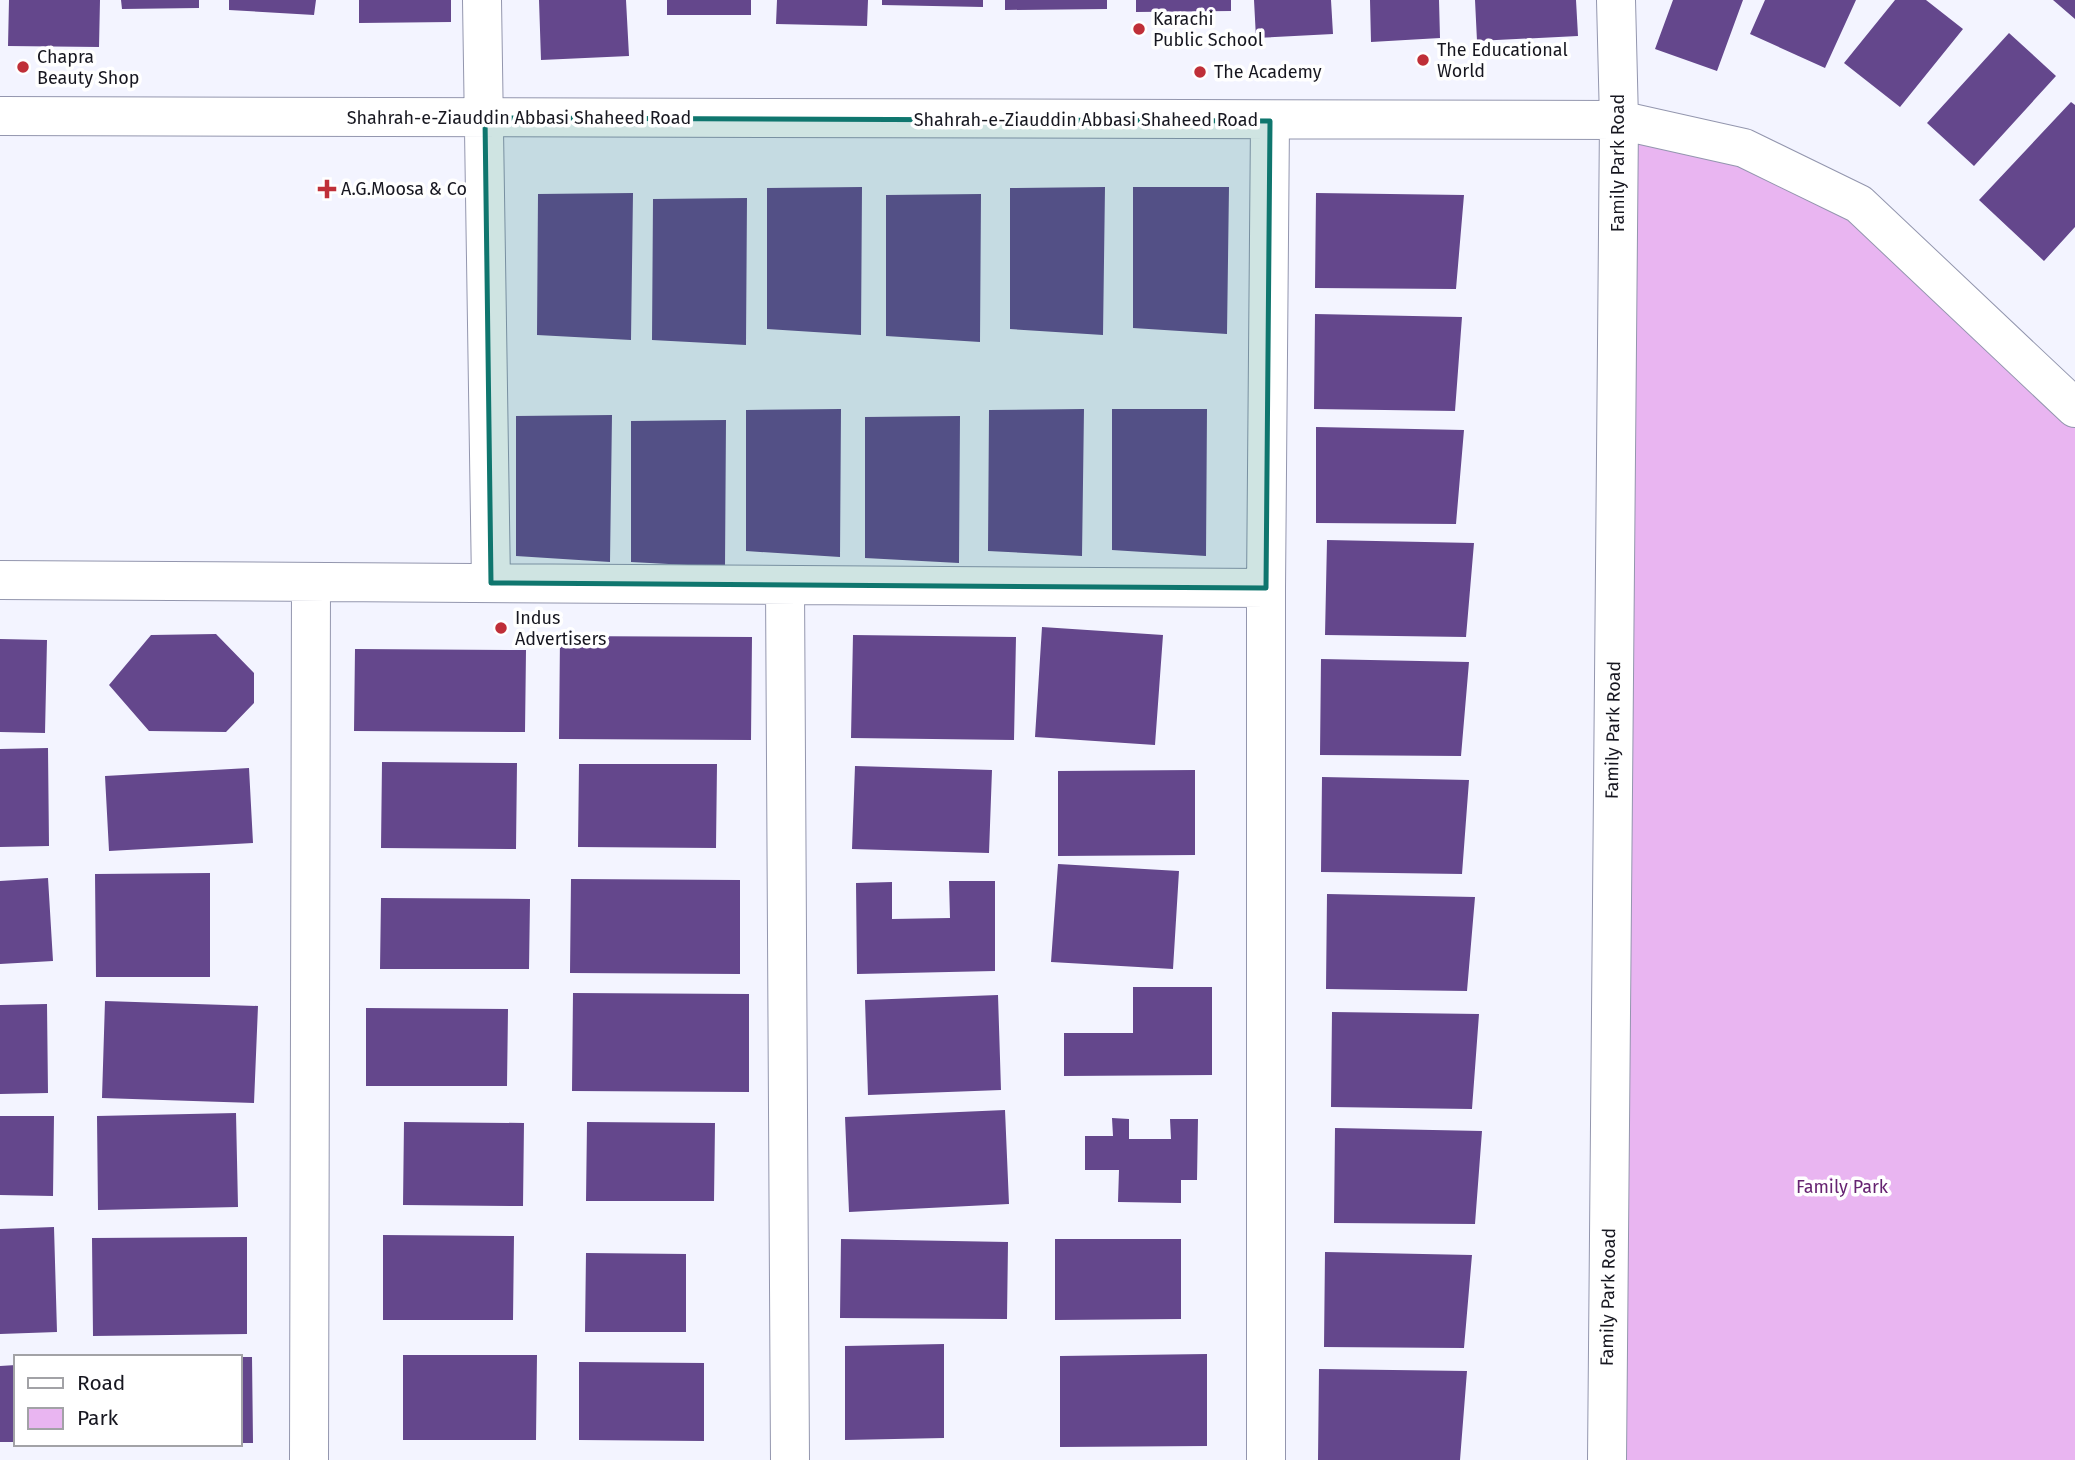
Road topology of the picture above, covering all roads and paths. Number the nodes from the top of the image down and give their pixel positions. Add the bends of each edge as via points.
1 (482, 0) edge
2 (1616, 0) edge
3 (0, 117) edge
4 (485, 118) junction
5 (1619, 120) junction
6 (1269, 121) junction
7 (2075, 408) edge
8 (0, 580) edge
9 (311, 582) junction
10 (491, 583) junction
11 (785, 585) junction
12 (1266, 588) junction
13 (309, 1460) edge
14 (790, 1460) edge
15 (1266, 1460) edge
16 (1607, 1460) edge

1 - 4 street
2 - 5 street, Family Park Road
3 - 4 street, Shahrah-e-Ziauddin Abbasi Shaheed Road
4 - 6 street, Shahrah-e-Ziauddin Abbasi Shaheed Road
4 - 10 street
5 - 6 street, Shahrah-e-Ziauddin Abbasi Shaheed Road
5 - 7 street, Shahrah-e-Ziauddin Abbasi Shaheed Road via 1744,148 1859,204
5 - 16 street, Family Park Road
6 - 12 street
8 - 9 street
9 - 10 street
9 - 13 street
10 - 11 street
11 - 12 street
11 - 14 street
12 - 15 street

